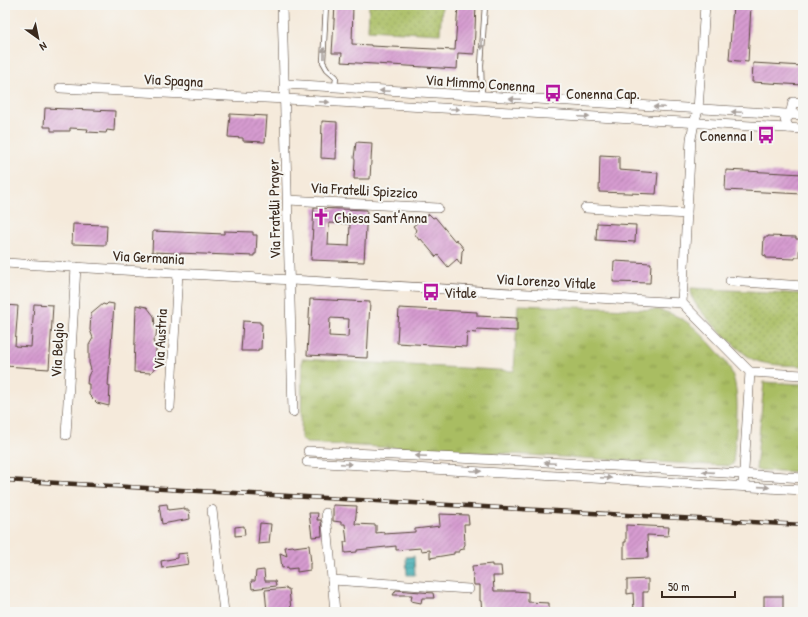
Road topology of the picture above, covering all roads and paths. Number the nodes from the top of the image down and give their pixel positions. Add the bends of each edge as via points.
1 (282, 5) edge
2 (326, 5) edge
3 (485, 5) edge
4 (705, 5) edge
5 (285, 84) junction
6 (60, 88) dead end
7 (335, 88) junction
8 (482, 97) junction
9 (499, 98) junction
10 (286, 99) junction
11 (803, 103) edge
12 (698, 110) junction
13 (481, 111) junction
14 (499, 112) junction
15 (762, 113) junction
16 (790, 115) junction
17 (803, 115) edge
18 (694, 123) junction
19 (764, 128) junction
20 (789, 128) junction
21 (803, 129) edge
22 (288, 200) junction
23 (438, 208) dead end
24 (585, 208) dead end
25 (687, 214) junction
26 (5, 263) edge
27 (76, 267) junction
28 (178, 273) junction
29 (290, 280) junction
30 (730, 281) dead end
31 (803, 286) edge
32 (682, 303) junction
33 (750, 372) junction
34 (803, 375) edge
35 (170, 407) dead end
36 (293, 412) dead end
37 (66, 435) dead end
38 (308, 450) dead end
39 (307, 462) dead end
40 (744, 474) junction
41 (803, 478) edge
42 (743, 486) junction
43 (803, 490) edge
44 (212, 510) dead end
45 (326, 513) dead end
46 (332, 580) junction
47 (469, 589) dead end
48 (224, 612) edge
49 (334, 612) edge

1 - 5 street, Via Fratelli Prayer
7 -> 2 lane via 336,77 323,62
3 -> 8 lane via 481,65
4 - 12 street
5 - 7 street, Via Mimmo Conenna
5 - 10 street, Via Fratelli Prayer
6 - 10 street, Via Spagna
8 -> 7 street, Via Mimmo Conenna
8 - 9 street, Via Mimmo Conenna
8 - 13 street
12 -> 9 street, Via Mimmo Conenna
9 - 14 street
10 -> 13 street, Via Mimmo Conenna
10 - 22 street, Via Fratelli Prayer
11 - 16 street via 793,102
15 -> 12 street, Via Mimmo Conenna
12 - 18 street
13 - 14 street, Via Mimmo Conenna
14 -> 18 street, Via Mimmo Conenna
15 - 16 street, Via Mimmo Conenna
15 - 19 street via 767,120
16 - 17 street, Via Mimmo Conenna
16 - 20 street via 785,120
18 - 19 street, Via Mimmo Conenna
18 - 25 street
19 - 20 street, Via Mimmo Conenna
20 - 21 street, Via Mimmo Conenna
22 - 23 street, Via Fratelli Spizzico
22 - 29 street, Via Fratelli Prayer
24 - 25 street
25 - 32 street
26 - 27 street, Via Germania
27 - 28 street, Via Germania
27 - 37 street, Via Belgio
28 - 29 street, Via Germania
28 - 35 street, Via Austria
29 - 32 street, Via Lorenzo Vitale
29 - 36 street, Via Fratelli Prayer
30 - 31 street
32 - 33 street
33 - 34 street
33 - 40 street
40 -> 38 street
39 -> 42 street
40 - 41 street
40 - 42 street
42 -> 43 street
44 - 48 street
45 - 46 street
46 - 47 street
46 - 49 street

